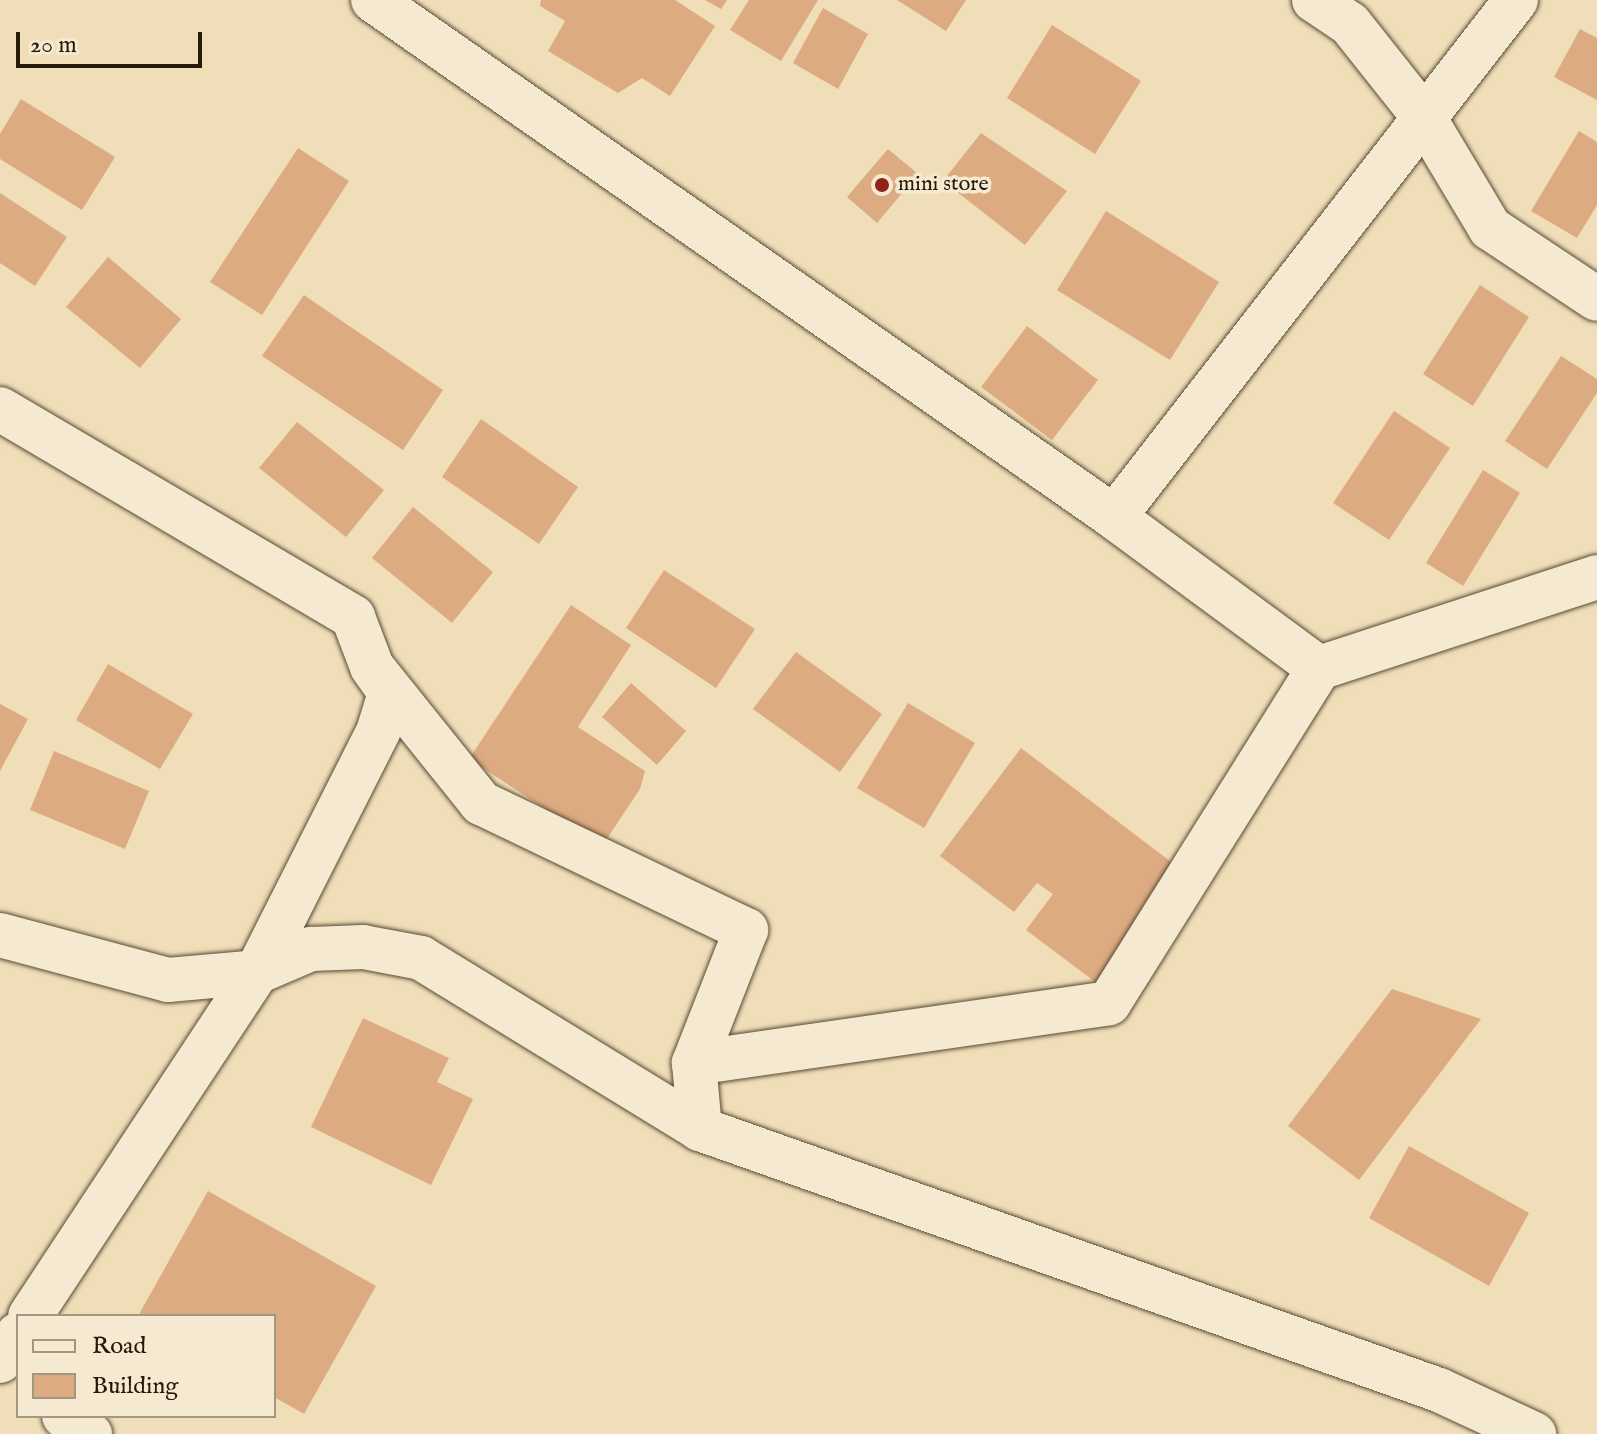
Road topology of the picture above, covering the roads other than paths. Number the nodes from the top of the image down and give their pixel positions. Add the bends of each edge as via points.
1 (373, 0) edge
2 (1314, 0) edge
3 (1516, 0) edge
4 (1423, 116) junction
5 (1597, 299) edge
6 (0, 409) edge
7 (1114, 517) junction
8 (1597, 577) edge
9 (372, 667) junction
10 (1319, 668) junction
11 (0, 935) edge
12 (257, 972) junction
13 (694, 1063) junction
14 (700, 1129) junction
15 (31, 1314) edge
16 (16, 1337) edge
17 (0, 1361) edge
18 (67, 1418) edge
19 (90, 1434) edge
20 (1534, 1434) edge

1 - 7 street
2 - 4 street via 1350,24
3 - 4 street
4 - 5 street via 1490,228
4 - 7 street
6 - 9 street via 353,617
7 - 10 street
8 - 10 street
9 - 12 street via 390,693 379,730
9 - 13 street via 481,803 746,930
10 - 13 street via 1109,1003
11 - 12 street via 168,980
12 - 14 street via 311,949 363,947 421,958
12 - 15 street
13 - 14 street
14 - 20 street via 1439,1390
16 - 17 street
18 - 19 street

